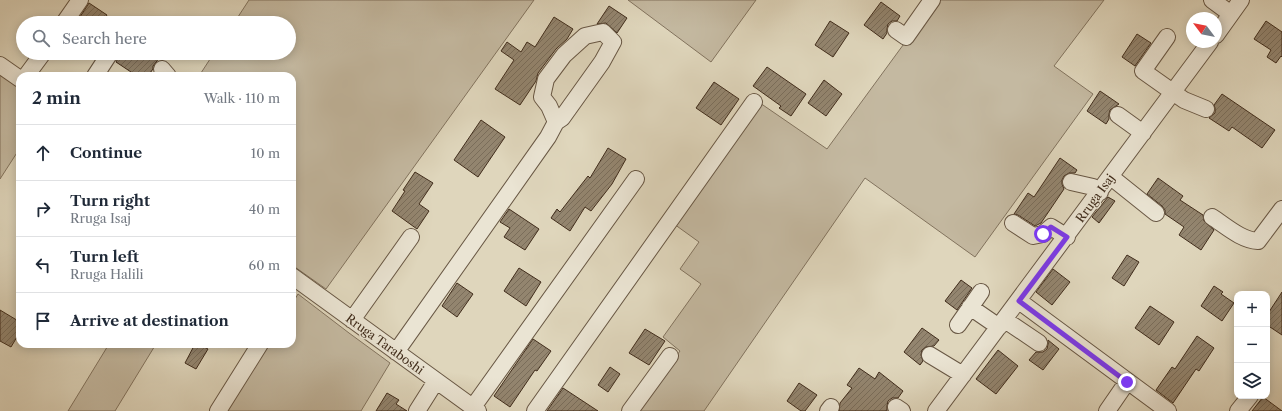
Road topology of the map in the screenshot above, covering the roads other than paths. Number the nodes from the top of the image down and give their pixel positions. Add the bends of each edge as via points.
1 (80, 0) edge
2 (932, 0) edge
3 (1212, 0) edge
4 (1242, 0) edge
5 (1231, 14) junction
6 (69, 16) edge
7 (1222, 26) edge
8 (896, 30) dead end
9 (1167, 37) dead end
10 (1206, 48) edge
11 (38, 60) edge
12 (105, 60) edge
13 (0, 65) edge
14 (29, 72) edge
15 (98, 72) edge
16 (16, 77) edge
17 (1173, 93) junction
18 (754, 102) dead end
19 (1206, 109) dead end
20 (1118, 115) dead end
21 (556, 122) junction
22 (1143, 133) junction
23 (1111, 176) junction
24 (636, 179) dead end
25 (1070, 182) dead end
26 (1100, 192) junction
27 (1282, 209) edge
28 (1156, 213) dead end
29 (1212, 217) dead end
30 (1013, 223) dead end
31 (411, 237) dead end
32 (1067, 237) junction
33 (296, 285) edge
34 (981, 292) dead end
35 (1019, 301) junction
36 (970, 307) junction
37 (352, 320) junction
38 (1002, 324) junction
39 (958, 325) dead end
40 (1039, 343) dead end
41 (257, 348) edge
42 (396, 352) junction
43 (930, 355) dead end
44 (670, 356) dead end
45 (963, 375) junction
46 (436, 381) junction
47 (1127, 382) junction
48 (1248, 399) edge
49 (472, 409) edge
50 (218, 411) edge
51 (417, 411) edge
52 (535, 411) edge
53 (630, 411) edge
54 (936, 411) edge
55 (1106, 411) edge
56 (1168, 411) edge
57 (1238, 411) edge

1 - 6 street
2 - 8 street via 906,37
3 - 5 street
4 - 5 street
5 - 7 street
9 - 17 street via 1143,71
10 - 17 street, Rruga Isaj
11 - 14 street
12 - 15 street
13 - 16 street
17 - 19 street
17 - 22 street, Rruga Isaj
18 - 52 street
20 - 22 street
21 - 21 street via 562,118 602,62 612,42 603,32 585,36 564,55 546,79 542,96
21 - 42 street
22 - 23 street, Rruga Isaj
23 - 26 street, Rruga Isaj
23 - 28 street
24 - 49 street
25 - 26 street via 1092,187
26 - 32 street, Rruga Isaj
27 - 29 street via 1258,241 1242,237
30 - 32 street via 1033,236 1043,234 1051,227
31 - 37 street
32 - 35 street, Rruga Isaj
33 - 37 street, Rruga Taraboshi
34 - 36 street
35 - 38 street, Rruga Isaj
35 - 47 street
36 - 38 street
36 - 39 street
37 - 42 street, Rruga Taraboshi
38 - 40 street
38 - 45 street, Rruga Isaj
41 - 50 street
42 - 46 street, Rruga Taraboshi
43 - 45 street
44 - 53 street
45 - 54 street, Rruga Isaj
46 - 49 street, Rruga Taraboshi
46 - 51 street
47 - 55 street
47 - 56 street
48 - 57 street

